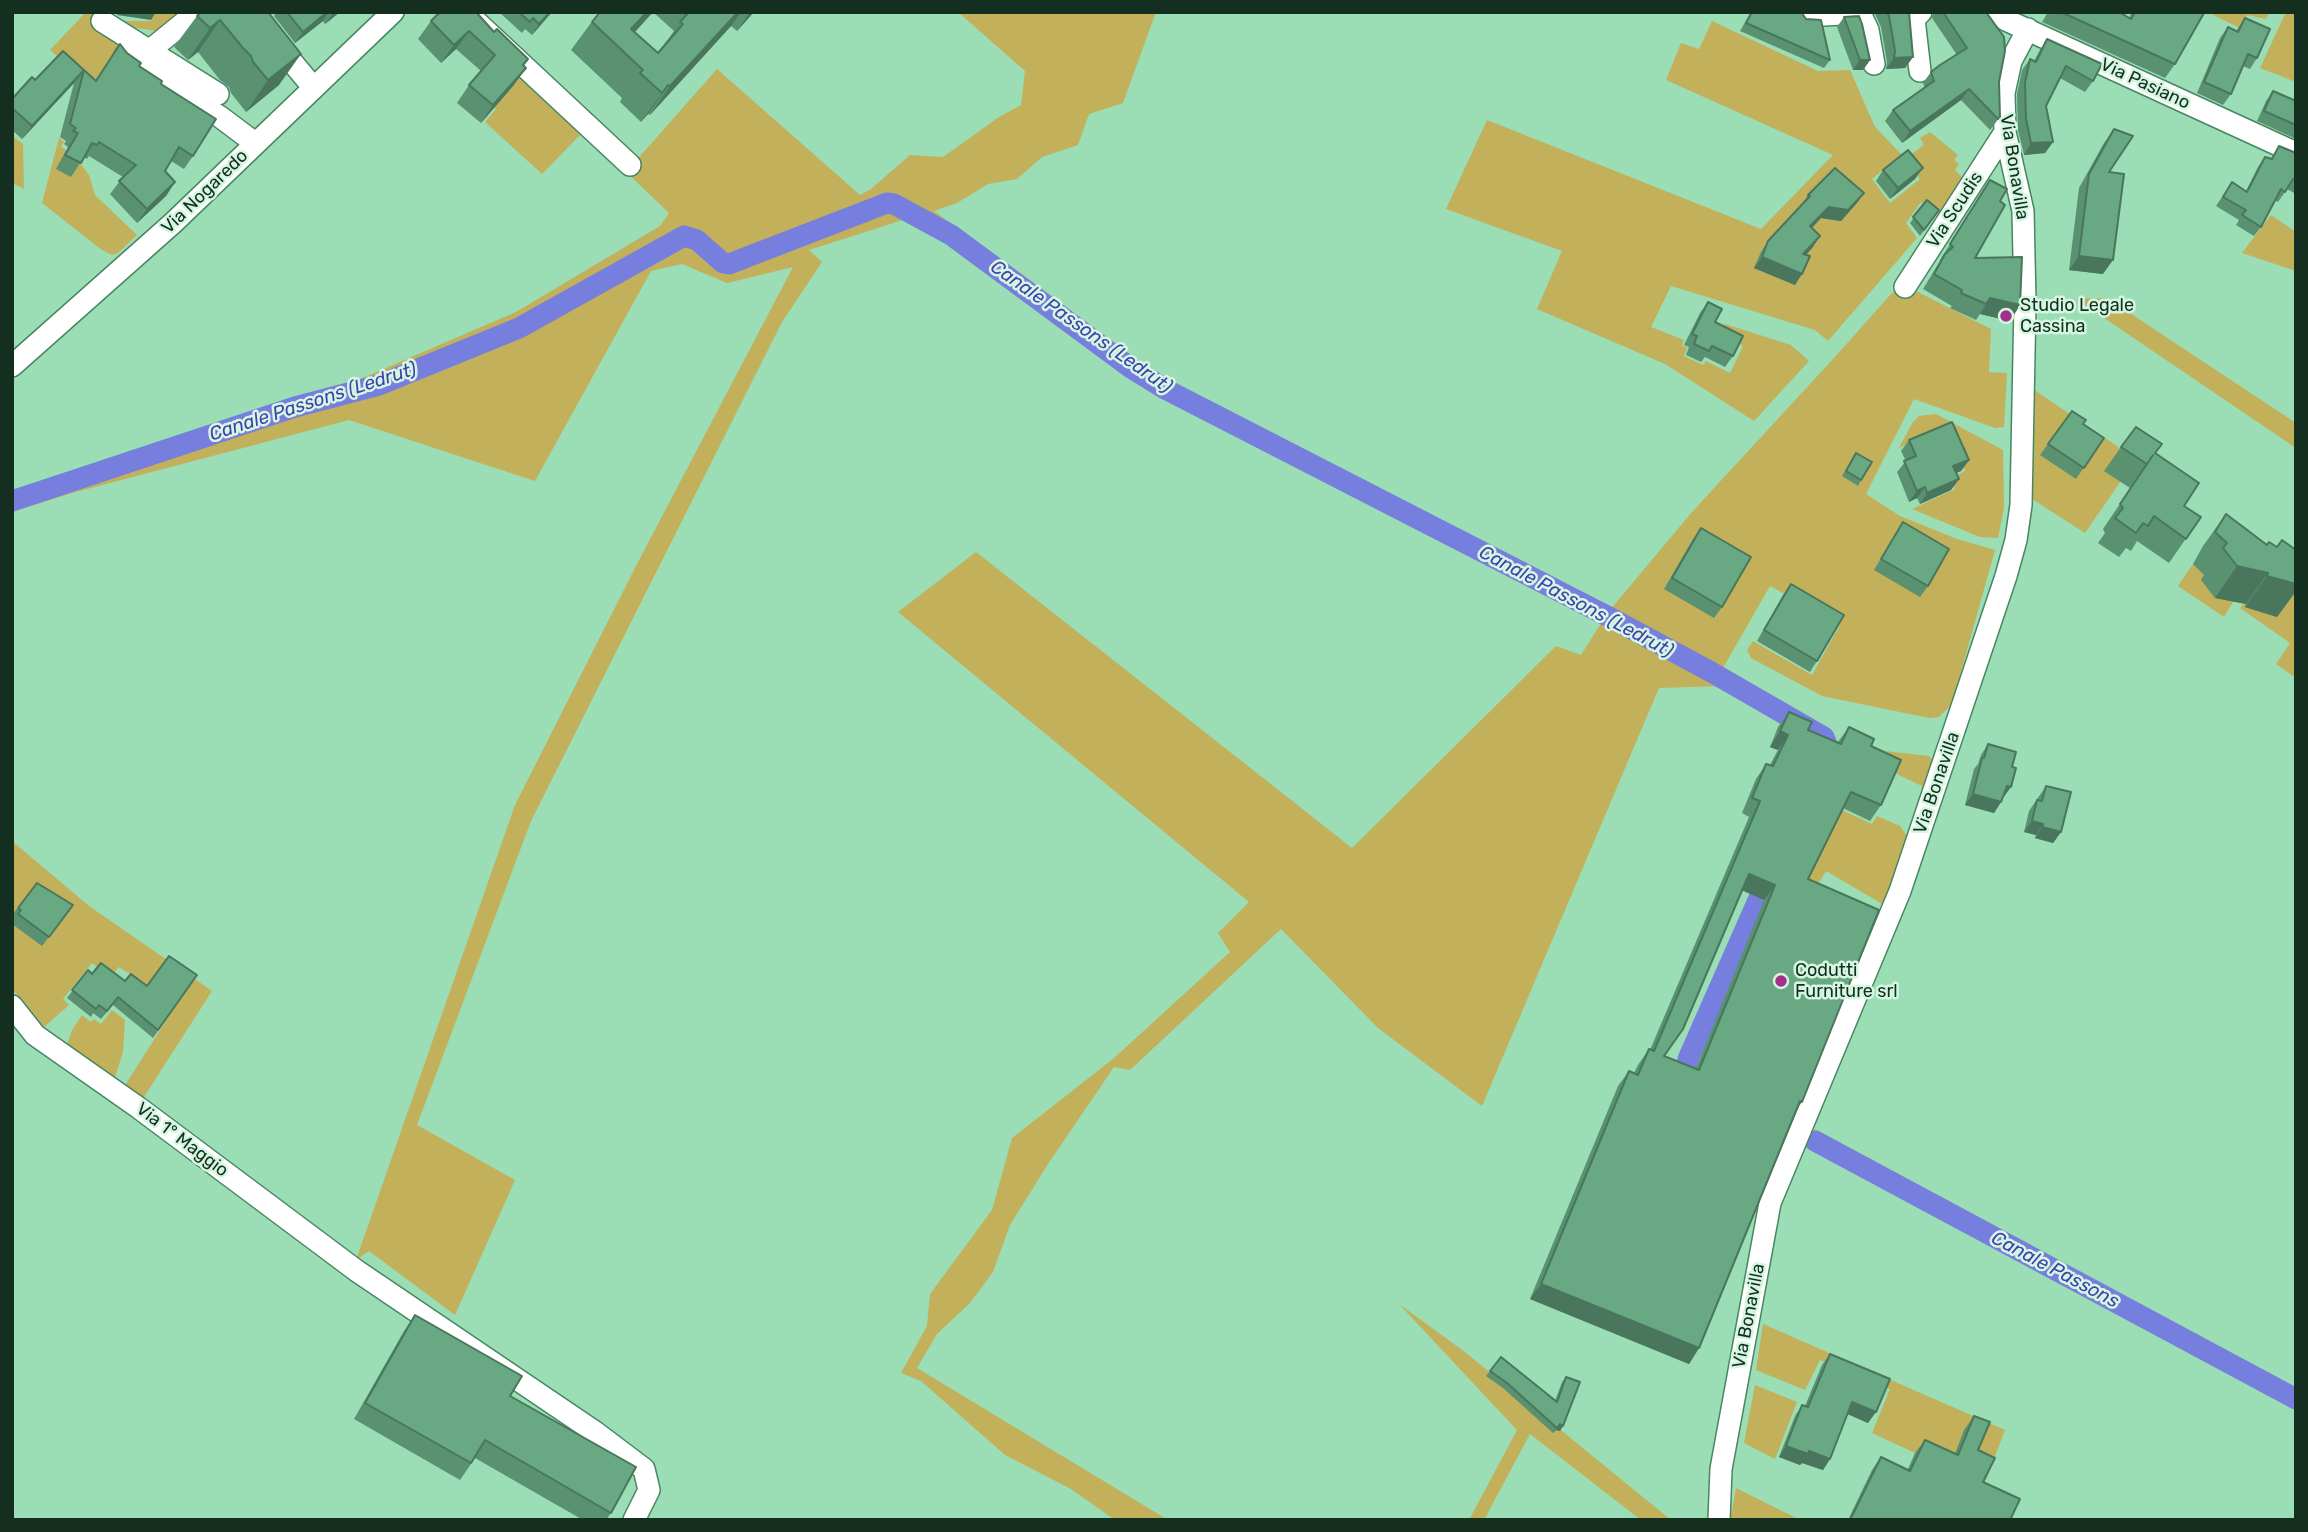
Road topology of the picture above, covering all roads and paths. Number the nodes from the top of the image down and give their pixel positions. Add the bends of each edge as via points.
1 (197, 12) edge
2 (250, 12) edge
3 (393, 12) edge
4 (466, 12) edge
5 (1802, 12) edge
6 (1921, 12) edge
7 (1996, 12) edge
8 (102, 21) dead end
9 (2028, 29) junction
10 (149, 51) junction
11 (125, 56) edge
12 (1874, 64) dead end
13 (1920, 71) dead end
14 (313, 87) junction
15 (218, 94) dead end
16 (2005, 132) junction
17 (255, 143) junction
18 (2296, 153) edge
19 (630, 164) dead end
20 (1905, 287) dead end
21 (12, 366) edge
22 (12, 1006) edge
23 (634, 1520) edge
24 (1719, 1520) edge

1 - 10 street
2 - 14 street
3 - 14 street, Via Nogaredo
4 - 19 street
5 - 12 street via 1806,16 1860,13
6 - 13 street via 1914,19
7 - 9 street, Via Pasiano
8 - 10 street
9 - 16 street, Via Bonavilla via 2011,61 2004,93
9 - 18 street, Via Pasiano
10 - 15 street
11 - 17 street
14 - 17 street, Via Nogaredo
16 - 20 street, Via Scudis
16 - 24 street, Via Bonavilla via 2023,211 2021,505 2016,540 1900,891 1770,1203 1721,1469
17 - 21 street, Via Nogaredo via 120,272
22 - 23 street, Via 1° Maggio via 35,1035 357,1271 643,1469 649,1490

